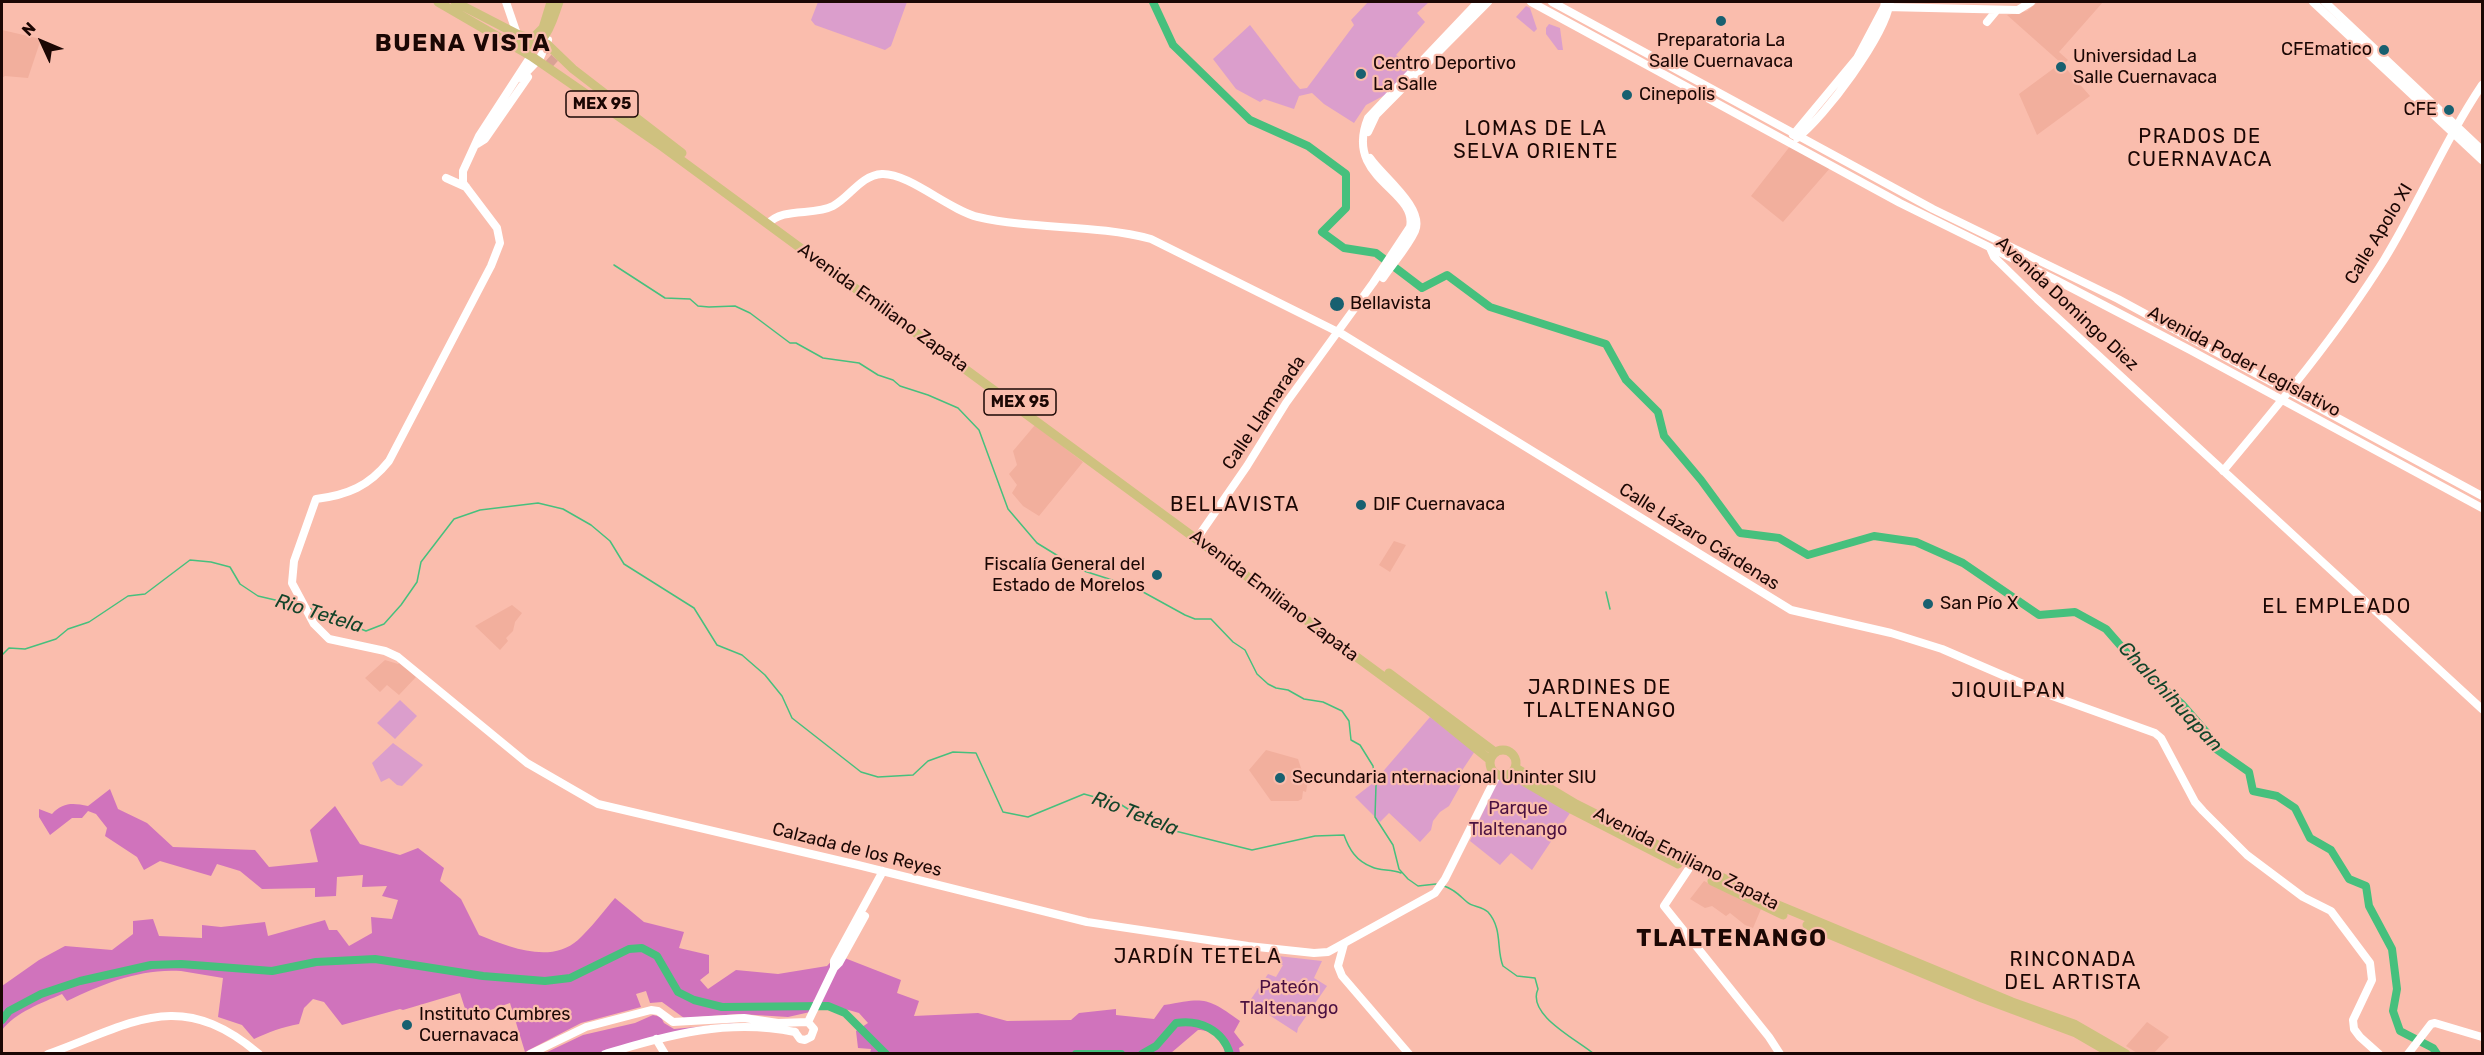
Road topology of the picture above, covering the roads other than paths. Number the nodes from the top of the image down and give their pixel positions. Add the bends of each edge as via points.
1 (438, 2) edge
2 (446, 2) edge
3 (455, 2) edge
4 (506, 2) edge
5 (557, 2) edge
6 (1478, 2) edge
7 (1488, 2) edge
8 (1531, 2) edge
9 (1551, 2) edge
10 (2031, 2) edge
11 (2313, 2) edge
12 (2325, 2) edge
13 (1887, 4) edge
14 (468, 9) edge
15 (1997, 10) junction
16 (1987, 22) dead end
17 (545, 31) junction
18 (517, 34) junction
19 (506, 41) junction
20 (1443, 42) junction
21 (551, 51) junction
22 (531, 56) junction
23 (541, 63) junction
24 (557, 66) tunnel mouth
25 (2482, 85) edge
26 (2466, 113) junction
27 (2448, 118) junction
28 (1777, 123) junction
29 (2456, 131) junction
30 (1771, 132) junction
31 (1797, 134) junction
32 (1789, 142) junction
33 (477, 144) junction
34 (663, 147) junction
35 (2482, 150) edge
36 (1829, 152) junction
37 (2482, 160) edge
38 (1824, 161) junction
39 (446, 178) dead end
40 (466, 188) junction
41 (770, 221) junction
42 (1996, 240) joint
43 (1990, 248) junction
44 (1337, 335) junction
45 (2289, 391) junction
46 (2283, 399) junction
47 (2223, 471) junction
48 (1128, 485) junction
49 (2482, 496) edge
50 (2482, 508) edge
51 (1200, 534) junction
52 (1341, 642) junction
53 (2482, 709) edge
54 (1493, 756) junction
55 (1514, 771) junction
56 (1497, 775) junction
57 (1690, 867) junction
58 (885, 871) junction
59 (1344, 944) junction
60 (1328, 951) junction
61 (1891, 957) junction
62 (1340, 958) junction
63 (810, 1018) junction
64 (776, 1025) junction
65 (797, 1028) junction
66 (2482, 1037) edge
67 (656, 1039) junction
68 (48, 1053) edge
69 (259, 1053) edge
70 (530, 1053) edge
71 (605, 1053) edge
72 (665, 1053) edge
73 (1409, 1053) edge
74 (1780, 1053) edge
75 (2112, 1053) edge
76 (2126, 1053) edge
77 (2379, 1053) edge
78 (2408, 1053) edge

1 - 14 main road, MEX 95
2 - 17 main road via 523,44 535,44
3 - 14 main road, MEX 95
4 - 18 street
5 - 17 main road
5 - 17 main road
6 - 20 street
7 - 20 street
8 - 30 street, Avenida Domingo Diez
9 - 28 street, Avenida Domingo Diez
10 - 15 street via 2018,10
11 - 29 street
12 - 27 street
13 - 15 street
13 - 31 street via 1857,58 1823,106
14 - 18 main road, MEX 95
14 - 19 main road, MEX 95
15 - 16 street
17 - 18 main road, MEX 95
17 - 21 main road, MEX 95
17 - 21 main road
17 - 22 main road
17 - 33 street via 542,56 520,79
18 - 19 main road
19 - 22 main road, MEX 95
20 - 44 street, Calle Llamarada via 1371,113 1361,138 1365,159 1409,212 1411,222 1409,235
21 - 22 main road
21 - 23 main road
21 - 41 main road, Avenida Emiliano Zapata / MEX 95
22 - 23 main road, Avenida Emiliano Zapata / MEX 95
22 - 33 street via 478,136
23 - 33 street via 521,85 485,139
23 - 34 main road, Avenida Emiliano Zapata / MEX 95
24 - 34 main road
25 - 26 street, Calle Apolo XI
26 - 27 street
26 - 29 street, Calle Apolo XI
27 - 29 street
28 - 30 street
28 - 31 street, Avenida Domingo Diez
29 - 35 street
29 - 37 street
29 - 45 street, Calle Apolo XI via 2378,269
30 - 32 street, Avenida Domingo Diez
31 - 32 street
31 - 36 street, Avenida Domingo Diez
32 - 38 street, Avenida Domingo Diez
33 - 40 street via 463,171
34 - 41 main road, Avenida Emiliano Zapata / MEX 95
36 - 38 street
36 - 42 street, Avenida Domingo Diez
38 - 43 street, Avenida Domingo Diez
39 - 40 street
40 - 58 street, Calzada de los Reyes via 497,228 500,243 389,460 356,490 316,499 294,561 292,583 314,624 329,639 398,657 527,763 591,801
41 - 44 street, Calle Lázaro Cárdenas via 824,209 873,176 889,175 977,216 1150,239
41 - 48 main road, Avenida Emiliano Zapata / MEX 95
42 - 45 street, Avenida Poder Legislativo via 2118,299
43 - 46 street, Avenida Poder Legislativo
43 - 47 street, Avenida Domingo Diez via 2020,282
44 - 51 street, Calle Llamarada via 1286,403
44 - 77 street, Calle Lázaro Cárdenas via 1791,610 1925,644 2158,735 2203,811 2247,855 2303,897 2331,911 2370,963 2372,980 2353,1020 2360,1037
45 - 46 street, Calle Apolo XI
45 - 49 street, Avenida Poder Legislativo
46 - 47 street, Calle Apolo XI
46 - 50 street, Avenida Poder Legislativo
47 - 53 street, Avenida Domingo Diez
48 - 51 main road, Avenida Emiliano Zapata / MEX 95
48 - 52 main road, Avenida Emiliano Zapata / MEX 95
51 - 52 main road, Avenida Emiliano Zapata / MEX 95
52 - 54 main road, Avenida Emiliano Zapata / MEX 95
54 - 55 main road via 1503,749 1511,752 1517,761
54 - 56 main road via 1491,768
55 - 56 main road
55 - 57 main road, Avenida Emiliano Zapata
56 - 59 street, Calzada de los Reyes via 1436,892
57 - 61 main road, Avenida Emiliano Zapata
57 - 74 street via 1664,906
58 - 60 street, Calzada de los Reyes via 1104,926 1314,953
58 - 63 street via 834,961
59 - 60 street, Calzada de los Reyes
59 - 62 street
60 - 62 street
61 - 75 main road, Avenida Emiliano Zapata via 1982,998 2076,1033
61 - 76 main road, Avenida Emiliano Zapata via 2074,1024
62 - 73 street via 1338,966 1346,982
63 - 65 street
63 - 65 street via 814,1029 811,1037 800,1039
64 - 65 street
64 - 67 street via 710,1028
64 - 70 street via 744,1018 673,1022 651,1010 586,1027
66 - 78 street via 2435,1023
67 - 71 street
67 - 72 street
68 - 69 street via 146,1017 164,1015 194,1018 228,1030

